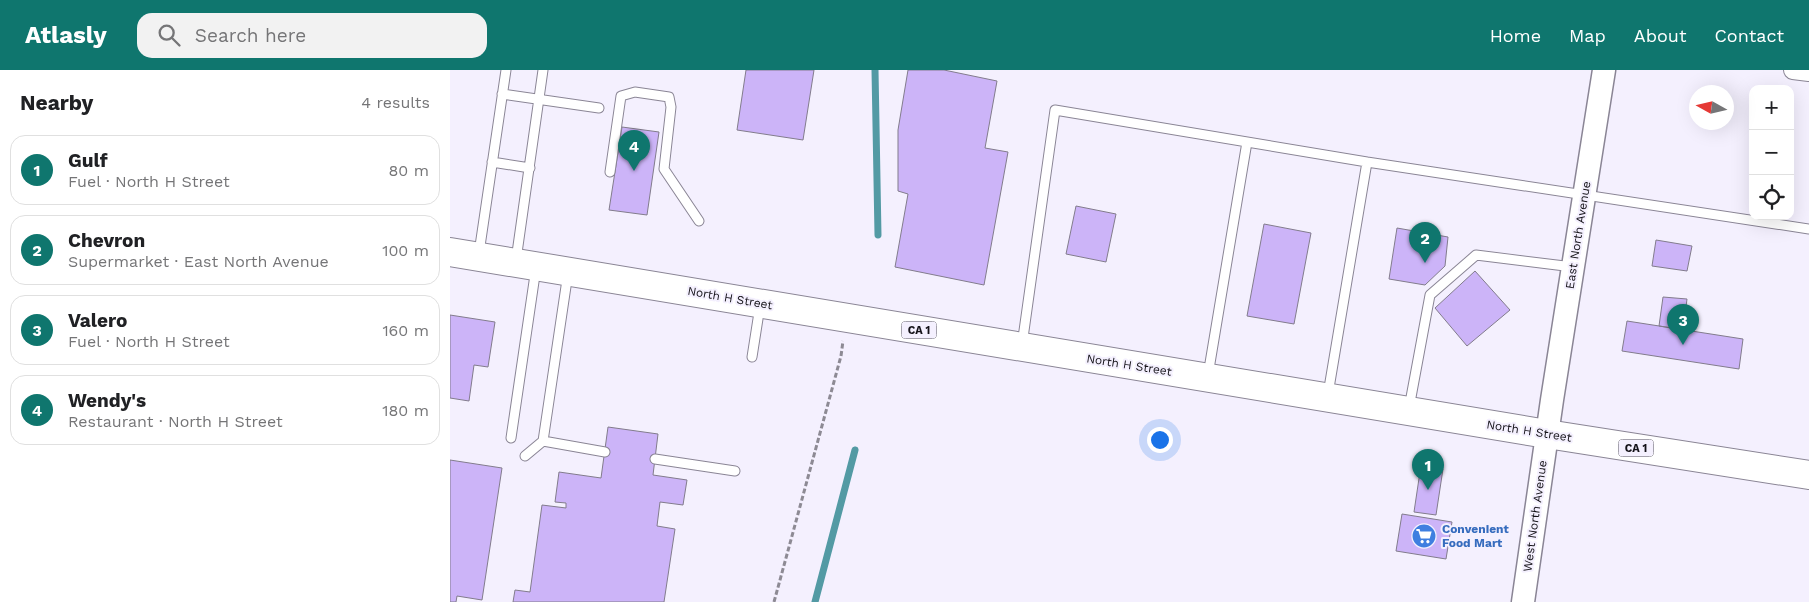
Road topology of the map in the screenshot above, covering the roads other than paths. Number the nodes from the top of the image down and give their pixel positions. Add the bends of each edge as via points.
1 (506, 70) edge
2 (543, 70) edge
3 (1604, 70) edge
4 (1793, 70) edge
5 (1809, 72) edge
6 (502, 94) junction
7 (539, 99) junction
8 (599, 108) dead end
9 (1247, 142) junction
10 (492, 162) junction
11 (1368, 162) junction
12 (530, 168) junction
13 (610, 172) dead end
14 (1584, 195) junction
15 (699, 221) dead end
16 (1809, 229) edge
17 (450, 252) edge
18 (479, 257) junction
19 (526, 264) junction
20 (1573, 267) junction
21 (568, 271) junction
22 (761, 303) junction
23 (1022, 347) junction
24 (752, 357) dead end
25 (1208, 378) junction
26 (1327, 397) junction
27 (1552, 400) joint
28 (1408, 411) junction
29 (1547, 434) junction
30 (511, 438) dead end
31 (543, 441) junction
32 (605, 452) dead end
33 (526, 456) dead end
34 (655, 459) dead end
35 (735, 471) dead end
36 (1809, 475) edge
37 (1523, 602) edge

1 - 6 lane
2 - 7 lane
3 - 14 street, East North Avenue
4 - 5 street
6 - 7 lane
6 - 10 lane
7 - 8 lane
7 - 12 lane
9 - 11 lane
9 - 23 lane via 1055,110
9 - 25 lane
10 - 12 lane
10 - 18 lane
11 - 14 lane
11 - 26 lane
12 - 19 lane
13 - 15 lane via 621,96 635,92 669,97 671,107 664,169
14 - 16 lane
14 - 20 street, East North Avenue
17 - 18 highway, North H Street / CA 1
18 - 19 highway, North H Street / CA 1
19 - 21 highway, North H Street / CA 1
19 - 30 lane
20 - 27 street, East North Avenue
20 - 28 lane via 1476,255 1430,295
21 - 22 highway, North H Street / CA 1
21 - 31 lane
22 - 23 highway, North H Street / CA 1
22 - 24 lane
23 - 25 highway, North H Street / CA 1
25 - 26 highway, North H Street / CA 1
26 - 28 highway, North H Street / CA 1
27 - 29 street, West North Avenue
28 - 29 highway, North H Street / CA 1
29 - 36 highway, North H Street / CA 1
29 - 37 street, West North Avenue
31 - 32 lane
31 - 33 lane
34 - 35 lane

